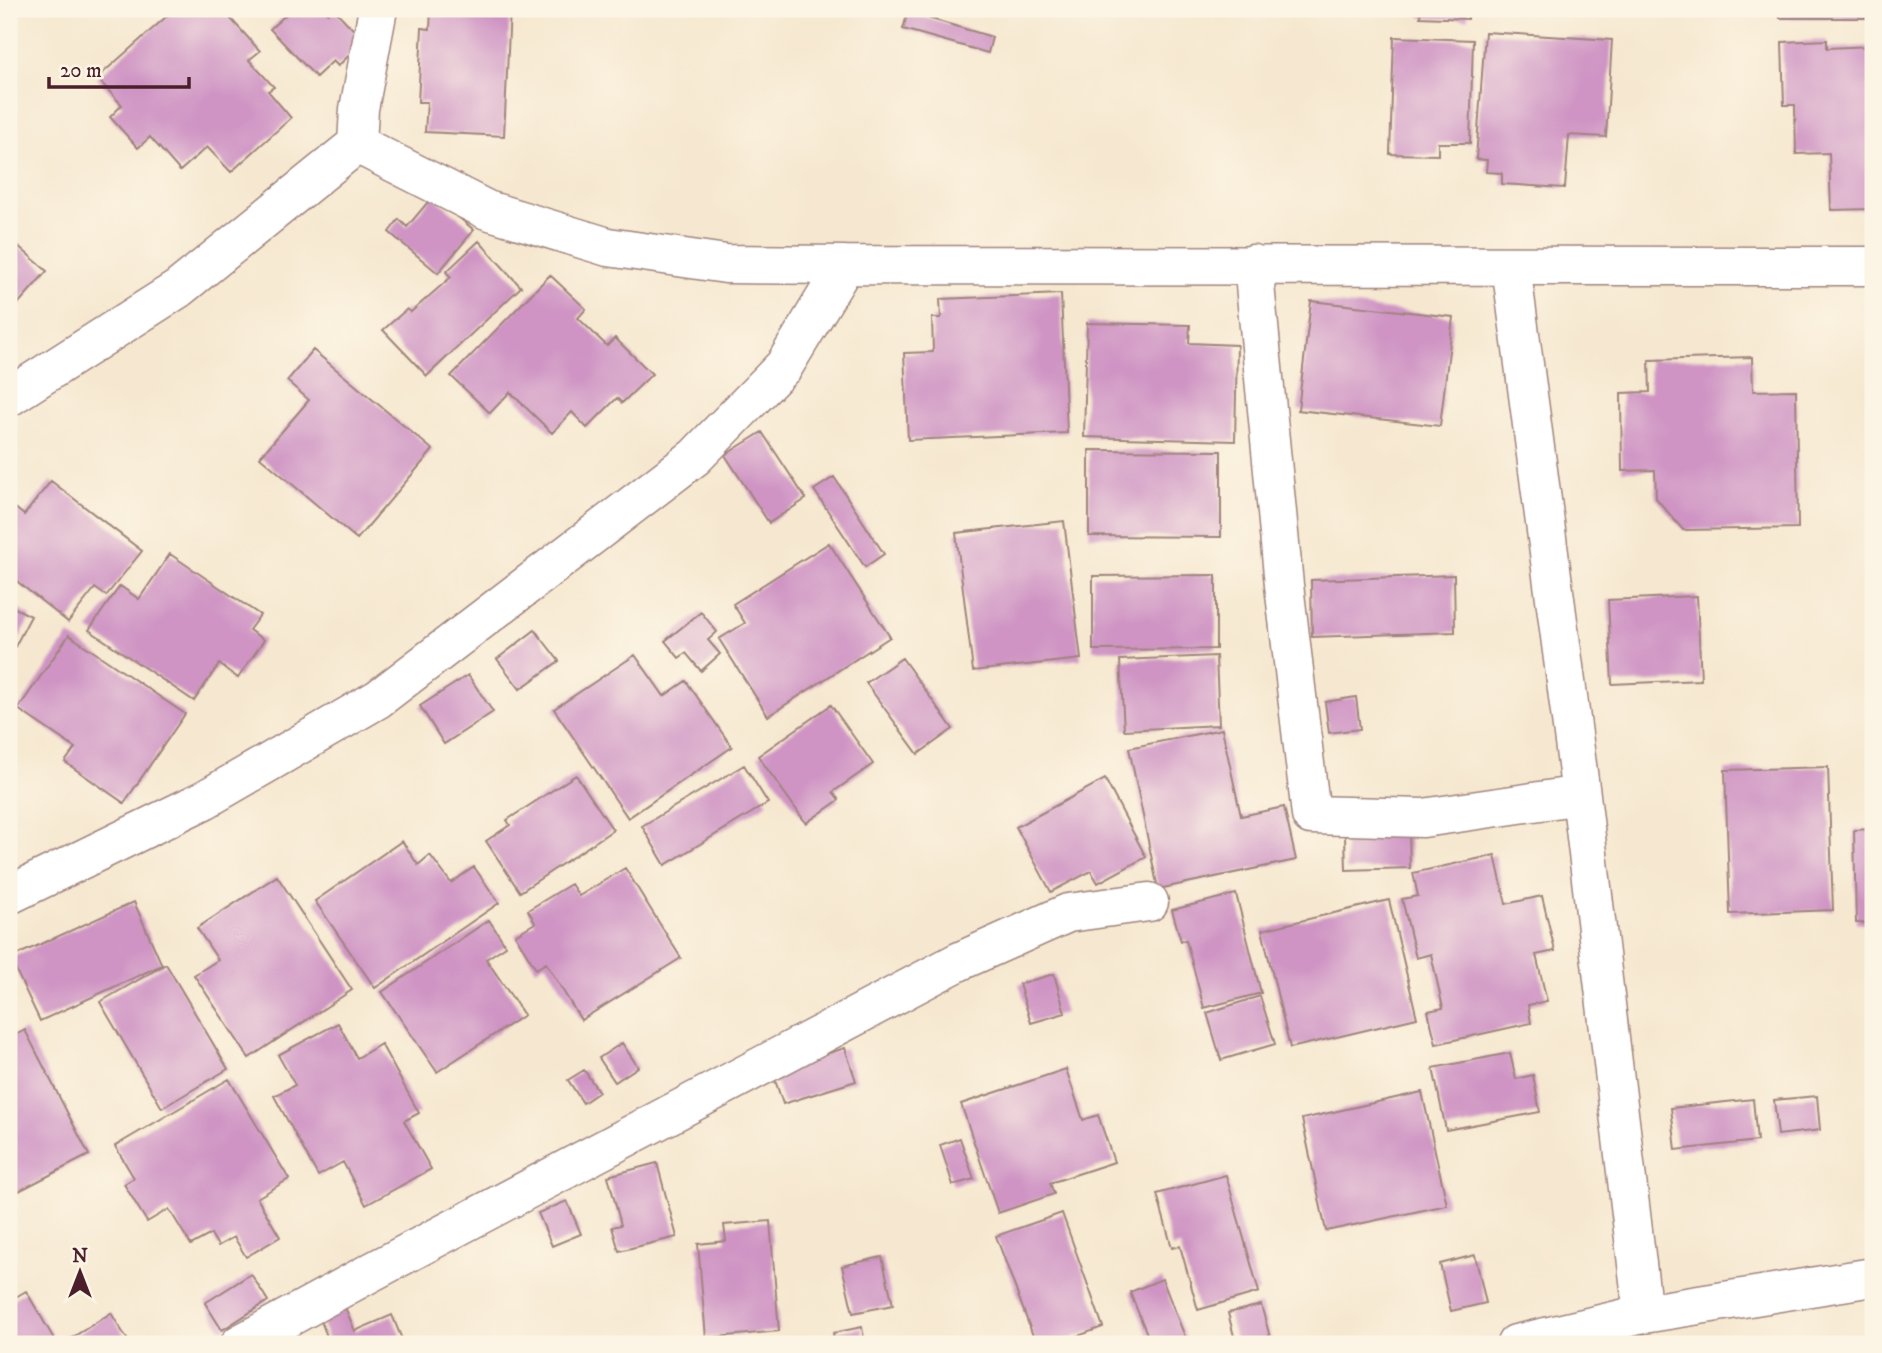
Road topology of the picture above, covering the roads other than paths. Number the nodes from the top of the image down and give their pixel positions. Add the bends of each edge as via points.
1 (379, 9) edge
2 (358, 144) junction
3 (1253, 264) junction
4 (845, 265) junction
5 (1511, 266) junction
6 (1873, 266) edge
7 (9, 397) edge
8 (1581, 795) junction
9 (9, 895) edge
10 (1149, 902) dead end
11 (1873, 1278) edge
12 (1643, 1314) junction
13 (240, 1344) edge
14 (1516, 1344) edge

1 - 2 street via 359,108
2 - 4 street via 487,210 608,247 726,264
2 - 7 street via 178,289
3 - 4 street
3 - 5 street
3 - 8 street via 1311,815 1423,818
4 - 9 street via 784,366 695,457 388,691 204,800
5 - 6 street
5 - 8 street
8 - 12 street
10 - 13 street via 1068,913 958,962
11 - 12 street
12 - 14 street

